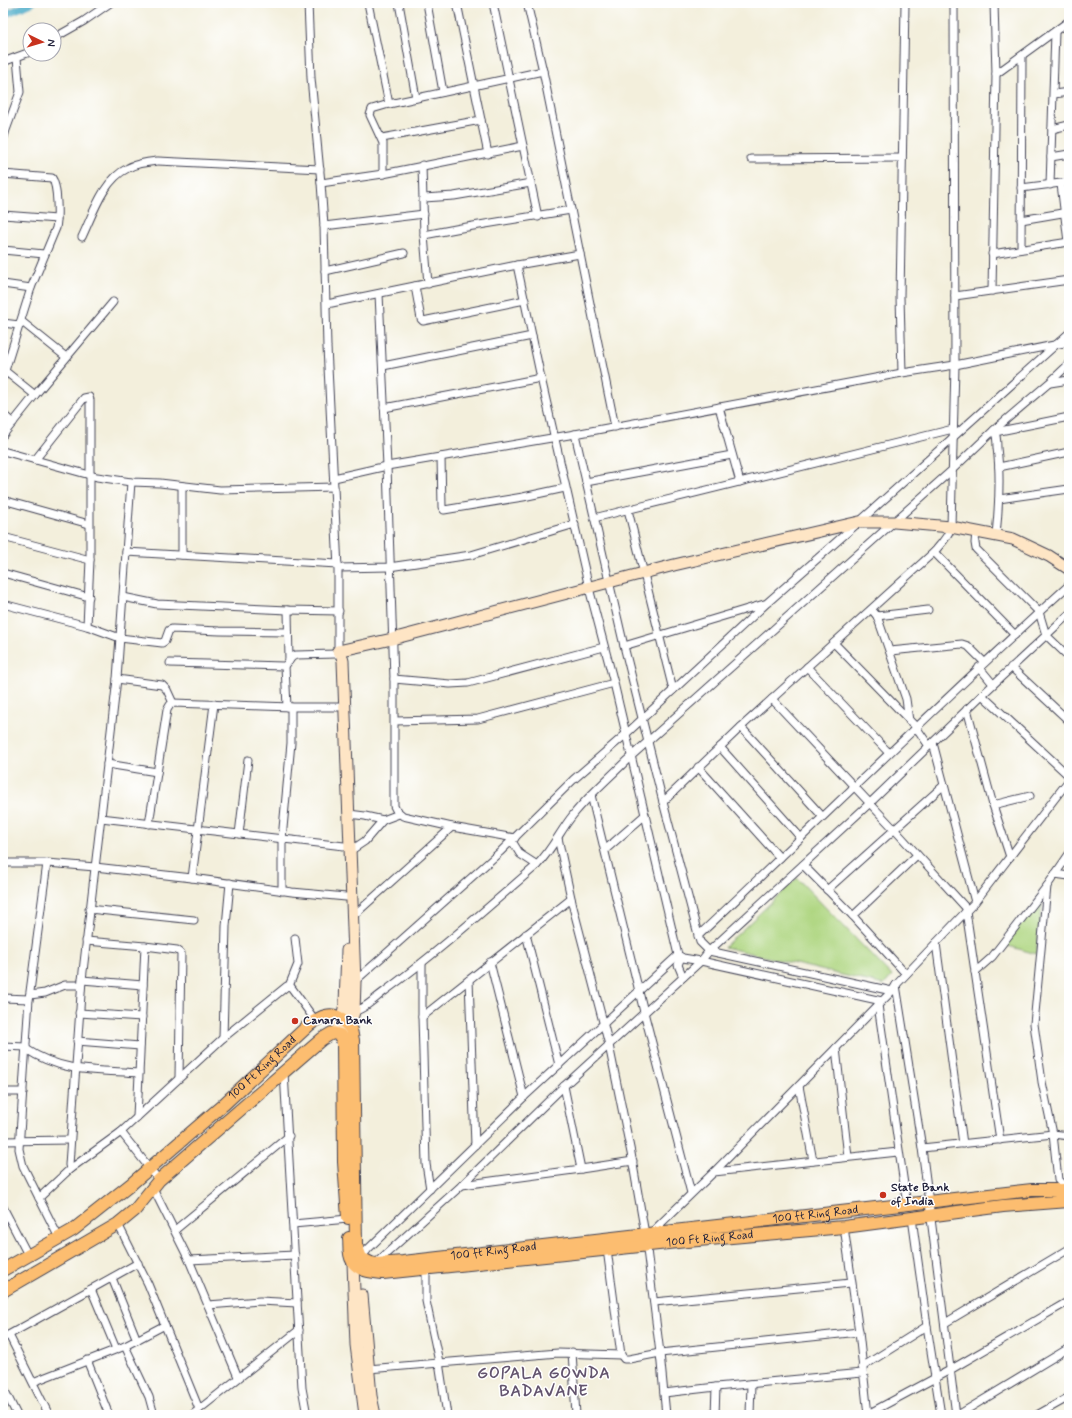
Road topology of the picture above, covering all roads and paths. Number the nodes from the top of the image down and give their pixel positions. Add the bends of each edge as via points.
1 (110, 3) edge
2 (308, 3) edge
3 (368, 3) edge
4 (399, 3) edge
5 (427, 3) edge
6 (457, 3) edge
7 (493, 3) edge
8 (527, 3) edge
9 (905, 3) edge
10 (954, 3) edge
11 (994, 3) edge
12 (1069, 21) edge
13 (1055, 32) junction
14 (62, 33) edge
15 (22, 56) edge
16 (1022, 56) junction
17 (17, 58) junction
18 (3, 62) edge
19 (543, 71) junction
20 (996, 74) junction
21 (509, 78) junction
22 (474, 85) junction
23 (443, 92) junction
24 (1069, 92) edge
25 (1054, 94) junction
26 (416, 98) junction
27 (389, 104) junction
28 (481, 120) junction
29 (1069, 125) edge
30 (1052, 129) junction
31 (382, 138) junction
32 (3, 140) edge
33 (523, 146) junction
34 (488, 154) junction
35 (1069, 154) edge
36 (1051, 157) junction
37 (902, 158) junction
38 (751, 159) dead end
39 (422, 166) junction
40 (320, 169) junction
41 (3, 174) edge
42 (383, 174) junction
43 (1069, 182) edge
44 (531, 183) junction
45 (321, 184) junction
46 (1061, 184) junction
47 (1050, 185) junction
48 (1021, 188) junction
49 (424, 198) junction
50 (571, 210) junction
51 (1067, 212) edge
52 (3, 214) edge
53 (424, 214) junction
54 (538, 217) junction
55 (58, 219) junction
56 (1021, 220) junction
57 (324, 226) junction
58 (424, 235) junction
59 (82, 237) dead end
60 (1068, 242) edge
61 (1021, 249) junction
62 (3, 250) edge
63 (404, 253) dead end
64 (44, 254) junction
65 (580, 254) junction
66 (992, 254) junction
67 (517, 265) junction
68 (325, 271) junction
69 (1069, 280) edge
70 (3, 284) edge
71 (428, 284) junction
72 (415, 286) junction
73 (31, 288) junction
74 (992, 291) junction
75 (379, 294) junction
76 (955, 296) junction
77 (525, 300) junction
78 (112, 302) dead end
79 (327, 304) junction
80 (3, 323) edge
81 (20, 323) junction
82 (1069, 333) edge
83 (532, 336) junction
84 (1069, 342) edge
85 (1055, 345) junction
86 (66, 357) junction
87 (1069, 364) edge
88 (955, 365) junction
89 (383, 366) junction
90 (4, 370) edge
91 (902, 373) junction
92 (541, 378) junction
93 (1069, 380) edge
94 (1049, 383) junction
95 (34, 395) junction
96 (719, 407) junction
97 (384, 408) junction
98 (3, 414) edge
99 (1069, 417) edge
100 (13, 423) junction
101 (615, 426) junction
102 (994, 431) junction
103 (953, 433) junction
104 (575, 434) junction
105 (3, 435) edge
106 (554, 438) junction
107 (3, 451) edge
108 (1069, 452) edge
109 (732, 455) junction
110 (441, 457) junction
111 (35, 460) junction
112 (387, 466) junction
113 (1000, 467) junction
114 (952, 470) junction
115 (90, 475) junction
116 (334, 478) junction
117 (131, 482) junction
118 (586, 482) junction
119 (740, 482) junction
120 (182, 486) junction
121 (334, 487) junction
122 (565, 488) junction
123 (1069, 489) edge
124 (999, 499) junction
125 (3, 500) edge
126 (628, 510) junction
127 (594, 518) junction
128 (859, 522) junction
129 (894, 522) junction
130 (89, 524) junction
131 (575, 524) junction
132 (951, 527) junction
133 (976, 532) junction
134 (996, 535) junction
135 (3, 537) edge
136 (126, 552) junction
137 (934, 552) junction
138 (182, 555) junction
139 (90, 560) junction
140 (338, 566) junction
141 (389, 567) junction
142 (1069, 569) edge
143 (3, 573) edge
144 (644, 573) junction
145 (609, 582) junction
146 (1069, 585) edge
147 (589, 588) junction
148 (89, 597) junction
149 (123, 597) junction
150 (767, 603) junction
151 (3, 604) edge
152 (288, 610) junction
153 (872, 610) junction
154 (928, 610) dead end
155 (339, 611) junction
156 (1039, 612) junction
157 (1069, 614) edge
158 (877, 616) junction
159 (88, 626) junction
160 (288, 632) junction
161 (659, 635) junction
162 (1015, 635) junction
163 (1046, 635) junction
164 (120, 638) junction
165 (392, 639) junction
166 (834, 643) junction
167 (624, 646) junction
168 (604, 647) junction
169 (890, 651) junction
170 (337, 652) junction
171 (1069, 657) edge
172 (170, 663) dead end
173 (287, 663) junction
174 (982, 665) junction
175 (807, 667) junction
176 (1011, 667) junction
177 (117, 678) junction
178 (394, 679) junction
179 (614, 683) junction
180 (993, 684) junction
181 (673, 690) junction
182 (982, 695) junction
183 (772, 699) junction
184 (173, 703) junction
185 (214, 704) junction
186 (289, 707) junction
187 (338, 707) junction
188 (967, 709) junction
189 (642, 718) junction
190 (395, 721) junction
191 (909, 721) junction
192 (1069, 721) edge
193 (741, 727) junction
194 (916, 728) junction
195 (626, 734) junction
196 (648, 742) junction
197 (931, 744) junction
198 (720, 747) junction
199 (888, 752) junction
200 (632, 756) junction
201 (248, 760) dead end
202 (107, 764) junction
203 (698, 767) junction
204 (157, 772) junction
205 (1069, 780) edge
206 (944, 785) junction
207 (854, 786) junction
208 (591, 795) junction
209 (1030, 796) dead end
210 (663, 802) junction
211 (870, 804) junction
212 (993, 805) junction
213 (349, 814) junction
214 (399, 814) junction
215 (645, 815) junction
216 (822, 816) junction
217 (101, 818) junction
218 (383, 820) junction
219 (149, 824) junction
220 (452, 827) junction
221 (894, 829) junction
222 (198, 830) junction
223 (239, 834) junction
224 (558, 838) junction
225 (801, 838) junction
226 (282, 839) junction
227 (514, 839) junction
228 (347, 848) junction
229 (605, 850) junction
230 (1069, 854) edge
231 (917, 855) junction
232 (1010, 857) junction
233 (780, 858) junction
234 (3, 863) edge
235 (47, 863) junction
236 (538, 865) junction
237 (803, 865) junction
238 (95, 867) junction
239 (1055, 874) junction
240 (1069, 876) edge
241 (192, 878) junction
242 (230, 883) junction
243 (1047, 886) junction
244 (827, 890) junction
245 (282, 891) junction
246 (346, 897) junction
247 (571, 899) junction
248 (975, 902) junction
249 (89, 909) junction
250 (966, 910) junction
251 (853, 916) junction
252 (352, 917) junction
253 (194, 920) dead end
254 (526, 934) junction
255 (698, 936) junction
256 (295, 938) dead end
257 (86, 941) junction
258 (936, 943) junction
259 (145, 946) junction
260 (709, 951) junction
261 (679, 956) junction
262 (700, 961) junction
263 (490, 962) junction
264 (422, 963) junction
265 (976, 972) junction
266 (906, 974) junction
267 (683, 977) junction
268 (469, 980) junction
269 (81, 982) junction
270 (143, 985) junction
271 (350, 985) junction
272 (290, 986) junction
273 (894, 988) junction
274 (640, 990) junction
275 (30, 997) junction
276 (3, 998) edge
277 (880, 1003) junction
278 (644, 1012) junction
279 (79, 1013) junction
280 (346, 1015) junction
281 (142, 1017) junction
282 (422, 1017) junction
283 (315, 1020) junction
284 (603, 1025) junction
285 (350, 1028) junction
286 (336, 1033) junction
287 (223, 1038) junction
288 (77, 1041) junction
289 (343, 1043) junction
290 (609, 1045) junction
291 (3, 1046) edge
292 (140, 1046) junction
293 (26, 1048) junction
294 (836, 1048) junction
295 (559, 1065) junction
296 (76, 1069) junction
297 (139, 1072) junction
298 (284, 1072) junction
299 (179, 1077) junction
300 (564, 1086) junction
301 (798, 1086) junction
302 (3, 1092) edge
303 (23, 1092) junction
304 (524, 1097) junction
305 (137, 1117) junction
306 (121, 1132) junction
307 (1053, 1134) junction
308 (289, 1136) junction
309 (1069, 1136) edge
310 (70, 1140) junction
311 (1000, 1140) junction
312 (3, 1141) edge
313 (20, 1141) junction
314 (963, 1144) junction
315 (475, 1145) junction
316 (922, 1148) junction
317 (898, 1152) junction
318 (848, 1157) junction
319 (633, 1160) junction
320 (813, 1161) junction
321 (723, 1162) junction
322 (149, 1168) junction
323 (70, 1169) junction
324 (580, 1169) junction
325 (734, 1170) junction
326 (714, 1172) junction
327 (156, 1184) junction
328 (462, 1185) junction
329 (430, 1189) junction
330 (691, 1193) junction
331 (1069, 1193) edge
332 (39, 1198) junction
333 (928, 1202) junction
334 (907, 1204) junction
335 (3, 1208) edge
336 (930, 1216) junction
337 (912, 1218) junction
338 (348, 1219) junction
339 (6, 1220) edge
340 (118, 1224) junction
341 (293, 1224) junction
342 (844, 1227) junction
343 (175, 1230) junction
344 (59, 1238) junction
345 (647, 1238) junction
346 (607, 1249) junction
347 (1069, 1249) edge
348 (295, 1255) junction
349 (28, 1256) junction
350 (189, 1260) junction
351 (363, 1261) junction
352 (138, 1263) junction
353 (426, 1268) junction
354 (3, 1270) edge
355 (112, 1278) junction
356 (851, 1283) junction
357 (91, 1289) junction
358 (3, 1291) edge
359 (1069, 1301) edge
360 (654, 1302) junction
361 (297, 1303) junction
362 (208, 1305) junction
363 (945, 1323) junction
364 (165, 1325) junction
365 (927, 1326) junction
366 (299, 1330) junction
367 (859, 1332) junction
368 (6, 1336) edge
369 (137, 1340) junction
370 (125, 1346) junction
371 (1069, 1348) edge
372 (116, 1349) junction
373 (572, 1352) junction
374 (660, 1353) junction
375 (621, 1354) junction
376 (87, 1360) junction
377 (439, 1362) junction
378 (368, 1369) junction
379 (862, 1370) junction
380 (950, 1370) junction
381 (238, 1377) junction
382 (935, 1378) junction
383 (33, 1382) junction
384 (751, 1384) junction
385 (3, 1387) edge
386 (716, 1387) junction
387 (664, 1393) junction
388 (1069, 1397) edge
389 (195, 1413) edge
390 (17, 1415) edge
391 (49, 1415) edge
392 (109, 1415) edge
393 (154, 1415) edge
394 (306, 1415) edge
395 (365, 1415) edge
396 (376, 1415) edge
397 (447, 1415) edge
398 (576, 1415) edge
399 (666, 1415) edge
400 (715, 1415) edge
401 (750, 1415) edge
402 (867, 1415) edge
403 (941, 1415) edge
404 (957, 1415) edge
405 (1037, 1415) edge

1 - 14 street
2 - 40 street via 311,78
3 - 27 street
4 - 26 street
5 - 23 street
6 - 22 street
7 - 21 street
8 - 19 street
9 - 37 street
10 - 76 street
11 - 20 street
12 - 13 street
13 - 16 street
13 - 25 street
15 - 17 street
16 - 20 street
16 - 48 street
17 - 18 street
17 - 32 street via 20,92
19 - 21 street
19 - 50 street
20 - 66 street
21 - 22 street
21 - 33 street
22 - 23 street
22 - 28 street
23 - 26 street
24 - 25 street
25 - 30 street
26 - 27 street
27 - 31 street via 370,112
28 - 31 street
28 - 34 street
29 - 30 street
30 - 36 street
31 - 42 street
33 - 34 street
33 - 44 street
34 - 39 street
35 - 36 street
36 - 47 street
37 - 38 street
37 - 91 street
39 - 42 street
39 - 49 street
40 - 45 street
40 - 59 street via 158,162 137,164 120,173 106,188
41 - 55 street via 52,178 55,184
42 - 45 street
43 - 46 street
44 - 49 street via 454,196
44 - 54 street
45 - 57 street
46 - 47 street
46 - 51 street
47 - 48 street
48 - 56 street
49 - 53 street
50 - 54 street
50 - 65 street
51 - 56 street
51 - 60 street
52 - 55 street
53 - 57 street
53 - 58 street
54 - 58 street
55 - 64 street
56 - 61 street
57 - 68 street
58 - 71 street
60 - 61 street
61 - 66 street
62 - 64 street
63 - 68 street
64 - 73 street
65 - 67 street
65 - 101 street
66 - 74 street
67 - 71 street
67 - 77 street
68 - 79 street
69 - 74 street
70 - 73 street
71 - 72 street
72 - 75 street
72 - 77 street via 423,321
73 - 81 street
74 - 76 street
75 - 79 street
75 - 89 street
76 - 88 street
77 - 83 street
78 - 86 street
79 - 116 street
80 - 81 street
81 - 86 street
81 - 90 street
82 - 85 street
83 - 89 street
83 - 92 street
84 - 85 street
85 - 88 street
85 - 103 street
86 - 95 street
87 - 94 street
88 - 91 street
88 - 103 street
89 - 97 street
90 - 95 street
91 - 96 street
92 - 97 street
92 - 106 street
93 - 94 street
94 - 102 street
95 - 100 street
96 - 101 street
96 - 109 street
97 - 112 street
98 - 100 street
99 - 102 street
100 - 105 street
101 - 104 street
102 - 113 street
102 - 114 street
103 - 114 street
103 - 119 street
103 - 128 street
104 - 106 street
104 - 118 street
106 - 110 street
106 - 122 street
107 - 111 street
108 - 113 street
109 - 118 street
109 - 119 street
110 - 112 street
110 - 122 street via 444,510
111 - 115 street
111 - 115 street via 87,396 90,398
112 - 116 street
112 - 141 street
113 - 124 street
114 - 129 street
114 - 132 street
115 - 117 street
115 - 130 street
116 - 121 street
117 - 120 street
117 - 136 street
118 - 127 street
119 - 126 street
120 - 121 street via 220,490
120 - 138 street
121 - 140 street
122 - 131 street
123 - 124 street
124 - 134 street
125 - 130 street
126 - 127 street
126 - 144 street
127 - 145 street
128 - 129 main road
128 - 144 main road
128 - 150 street
129 - 132 main road
129 - 196 street
130 - 139 street
131 - 141 street via 471,554
131 - 147 street
132 - 133 main road
132 - 137 street via 947,537
133 - 134 main road
133 - 156 street via 976,550
134 - 142 main road via 1013,539
135 - 139 street
136 - 138 street
136 - 149 street
137 - 153 street
137 - 162 street
138 - 140 street
139 - 148 street
140 - 141 street
140 - 155 street
141 - 165 street
143 - 148 street
144 - 145 main road
144 - 161 street
145 - 147 main road
145 - 167 street
146 - 156 street
147 - 165 main road
147 - 168 street
148 - 159 street
149 - 152 street via 157,604
149 - 164 street
150 - 161 street
150 - 181 street
151 - 159 street
152 - 155 street
152 - 160 street
153 - 158 street
153 - 166 street
154 - 158 street
155 - 170 street
156 - 162 street
156 - 163 street
157 - 163 street
158 - 169 street
159 - 164 street
160 - 164 street via 172,629 169,630 164,642
160 - 173 street
161 - 167 street
161 - 181 street
162 - 174 street
163 - 171 street
163 - 176 street
164 - 177 street
165 - 170 main road
165 - 178 street
166 - 175 street
166 - 191 street
167 - 189 street
168 - 178 street via 468,683
168 - 179 street
169 - 174 street via 962,644 968,646
169 - 191 street via 908,703
170 - 173 street via 296,655
170 - 187 main road
170 - 213 main road via 341,653 343,661
172 - 173 street
173 - 186 street
174 - 180 street
174 - 194 street
175 - 183 street
175 - 199 street
176 - 180 street
176 - 192 street
177 - 184 street via 162,685
177 - 202 street
178 - 190 street
179 - 190 street via 478,719
179 - 195 street
180 - 182 street
181 - 189 street
182 - 188 street
182 - 205 street
183 - 193 street
183 - 207 street
184 - 185 street
184 - 204 street via 167,710
185 - 186 street
185 - 222 street
186 - 187 street
186 - 226 street via 291,743
187 - 228 main road
188 - 197 street
188 - 212 street
189 - 195 street
189 - 196 street
190 - 214 street via 394,806
191 - 194 street
193 - 198 street
193 - 216 street
194 - 197 street
194 - 199 street
195 - 200 street
195 - 227 street via 573,780
196 - 200 street
196 - 210 street
197 - 206 street
197 - 211 street
198 - 203 street
198 - 225 street
199 - 207 street
200 - 208 street
200 - 215 street
201 - 223 street
202 - 204 street
202 - 217 street
203 - 210 street
203 - 233 street
204 - 219 street
205 - 232 street
206 - 221 street
206 - 248 street
207 - 211 street
207 - 216 street
208 - 224 street via 573,814
208 - 229 street
209 - 212 street
210 - 255 street
211 - 221 street
211 - 237 street
212 - 232 street
213 - 218 street
213 - 228 main road
214 - 218 street
214 - 220 street
215 - 229 street
215 - 261 street
216 - 225 street
217 - 219 street
217 - 238 street
218 - 228 street via 365,841
219 - 222 street
220 - 227 street
220 - 252 street
221 - 231 street
221 - 244 street
222 - 223 street
222 - 241 street
223 - 226 street
224 - 236 street
224 - 247 street
225 - 233 street
226 - 228 street
226 - 245 street
227 - 236 street via 520,854
227 - 271 street
228 - 246 main road
228 - 252 main road
229 - 274 street
230 - 239 street
231 - 250 street
231 - 251 street
232 - 248 street
233 - 255 street
234 - 235 street
235 - 238 street
235 - 275 street
236 - 264 street
237 - 244 street
237 - 260 street
238 - 241 street
238 - 249 street
239 - 240 street
239 - 243 street
241 - 242 street
242 - 245 street
242 - 287 street via 226,926
243 - 265 street via 992,957
243 - 307 street via 1034,1024
244 - 251 street
245 - 246 street
246 - 271 main road
247 - 254 street
247 - 284 street
248 - 250 street
249 - 253 street
249 - 257 street
250 - 258 street
250 - 265 street
251 - 266 street
252 - 271 main road
254 - 263 street
254 - 295 street
255 - 260 street via 702,945
256 - 272 street via 298,964
257 - 259 street
257 - 269 street
258 - 266 street
258 - 314 street
259 - 270 street
259 - 299 street via 177,950 182,956
260 - 262 street
260 - 273 street
261 - 262 street via 687,960
261 - 267 street via 678,965
261 - 274 street
262 - 267 street
262 - 277 street
263 - 268 street
263 - 304 street
264 - 280 street via 375,998
264 - 282 street
265 - 311 street
266 - 273 street
267 - 278 street
268 - 282 street
268 - 315 street
269 - 270 street
269 - 275 street
269 - 279 street
270 - 281 street
271 - 280 main road
272 - 283 street
272 - 287 street
273 - 277 street
273 - 316 street
274 - 278 street
274 - 284 street
275 - 276 street
275 - 293 street
277 - 294 street
277 - 317 street
278 - 290 street
278 - 330 street
279 - 281 street
279 - 288 street
280 - 283 main road via 328,1015
280 - 285 main road
280 - 286 main road
281 - 292 street
282 - 329 street via 426,1168
283 - 322 main road, 100 Ft Ring Road via 223,1105
284 - 290 street
284 - 295 street
285 - 289 main road
285 - 351 main road via 353,1040 356,1245
286 - 289 main road via 340,1035
286 - 298 main road, 100 Ft Ring Road via 322,1039
287 - 299 street
288 - 292 street
288 - 296 street
289 - 338 main road via 344,1162
290 - 300 street
290 - 319 street
291 - 293 street
292 - 297 street
293 - 296 street via 49,1062
293 - 303 street
294 - 301 street
294 - 318 street
295 - 304 street
296 - 297 street
296 - 310 street
297 - 305 street
298 - 308 street
298 - 327 main road, 100 Ft Ring Road
299 - 305 street
300 - 324 street
300 - 328 street
301 - 320 street
301 - 321 street
302 - 303 street
303 - 313 street
304 - 315 street
305 - 306 street
306 - 322 street
306 - 323 street
307 - 309 street
307 - 311 street
307 - 331 street via 1058,1180
308 - 341 street
308 - 343 street
310 - 313 street
310 - 323 street
311 - 314 street
312 - 313 street
313 - 332 street via 20,1157
314 - 316 street
315 - 329 street
316 - 333 street
317 - 318 street
317 - 334 street
318 - 320 street
319 - 324 street
319 - 345 street
320 - 325 street
321 - 325 street
321 - 326 street
322 - 327 street
322 - 344 main road, 100 Ft Ring Road via 73,1230
323 - 332 street
324 - 328 street
325 - 326 street
326 - 330 street
327 - 340 main road, 100 Ft Ring Road via 135,1210
327 - 343 street
328 - 351 street
329 - 351 street via 368,1249
330 - 345 street
331 - 333 main road, 100 ft Ring Road via 1032,1190
331 - 336 main road, 100 Ft Ring Road via 1003,1206
332 - 344 street
333 - 334 main road, 100 ft Ring Road
333 - 336 street
334 - 345 main road, 100 ft Ring Road
335 - 339 street
336 - 337 main road, 100 Ft Ring Road
336 - 363 street
337 - 342 main road, 100 Ft Ring Road
337 - 365 street
338 - 341 street
338 - 351 main road via 350,1254
339 - 349 street
340 - 352 street
340 - 358 main road, 100 Ft Ring Road
341 - 348 street
342 - 345 main road, 100 Ft Ring Road
342 - 356 street
343 - 350 street
344 - 349 main road, 100 Ft Ring Road
345 - 346 main road, 100 Ft Ring Road
345 - 351 main road, 100 ft Ring Road via 403,1262
345 - 360 street
346 - 353 main road, 100 Ft Ring Road
346 - 375 street
347 - 363 street
348 - 350 street
348 - 361 street
349 - 354 main road, 100 Ft Ring Road
350 - 362 street
351 - 353 main road, 100 Ft Ring Road via 368,1272
351 - 378 main road
351 - 395 main road via 356,1345
352 - 355 street
352 - 364 street
353 - 377 street via 426,1301
355 - 357 street
355 - 369 street
356 - 360 street
356 - 367 street
357 - 368 street
357 - 372 street
359 - 380 street
360 - 374 street
361 - 362 street via 260,1301
361 - 366 street
362 - 381 street
363 - 380 street
364 - 369 street
364 - 389 street
365 - 379 street
365 - 382 street
366 - 381 street
366 - 394 street
367 - 374 street
367 - 379 street
368 - 383 street
369 - 370 street
370 - 372 street
370 - 393 street via 149,1397
371 - 404 street
372 - 376 street
373 - 375 street
373 - 377 street
373 - 398 street
374 - 375 street via 626,1359
374 - 387 street
376 - 383 street
376 - 392 street
377 - 378 street
377 - 397 street
378 - 396 main road
379 - 384 street
379 - 402 street
380 - 382 street
380 - 404 street
381 - 389 street
382 - 402 street
382 - 403 street
383 - 391 street
384 - 386 street
384 - 401 street
385 - 390 street
386 - 387 street
386 - 400 street
387 - 399 street
388 - 405 street

